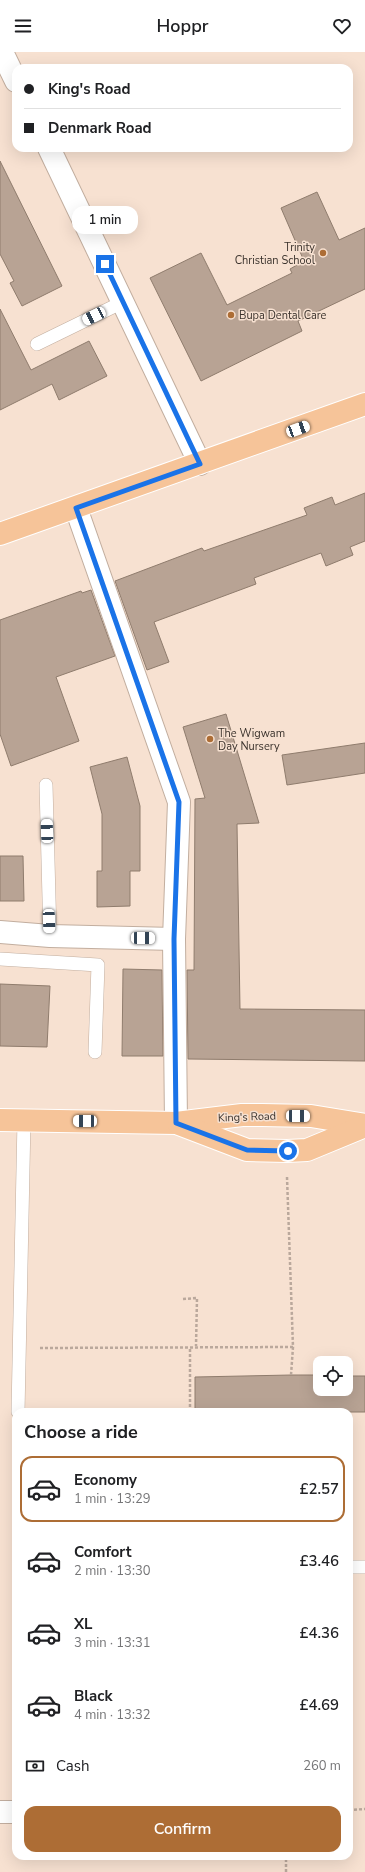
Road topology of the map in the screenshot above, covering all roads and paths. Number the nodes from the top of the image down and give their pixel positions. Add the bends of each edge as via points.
1 (2, 52) edge
2 (12, 73) edge
3 (51, 152) edge
4 (123, 302) junction
5 (37, 344) dead end
6 (365, 404) edge
7 (200, 464) junction
8 (76, 508) junction
9 (0, 534) edge
10 (46, 785) dead end
11 (0, 932) edge
12 (50, 936) junction
13 (174, 939) junction
14 (0, 959) edge
15 (95, 1052) dead end
16 (0, 1120) edge
17 (24, 1120) junction
18 (176, 1123) junction
19 (365, 1125) edge
20 (288, 1151) junction
21 (183, 1299) dead end
22 (190, 1346) junction
23 (196, 1346) junction
24 (293, 1347) junction
25 (39, 1348) dead end
26 (291, 1375) dead end
27 (18, 1408) edge
28 (190, 1408) edge
29 (353, 1567) edge
30 (365, 1568) edge
31 (365, 1809) edge
32 (353, 1810) edge
33 (0, 1812) edge
34 (12, 1812) edge
35 (286, 1860) edge
36 (286, 1872) edge

1 - 2 street
3 - 4 street
4 - 5 lane
4 - 7 street
6 - 7 main road
7 - 8 main road
8 - 9 main road
8 - 13 street via 179,802
10 - 12 lane
11 - 12 street
12 - 13 street
13 - 18 street
14 - 15 lane via 98,965
16 - 17 main road, King's Road
17 - 18 main road, King's Road
17 - 27 lane
18 - 19 main road, King's Road via 262,1115 310,1116
18 - 20 main road, King's Road via 247,1150
19 - 20 main road, King's Road via 307,1150
20 - 24 path
21 - 23 path via 197,1298
22 - 23 path
22 - 25 path
22 - 28 path
23 - 24 path
24 - 26 path
29 - 30 lane
31 - 32 path
33 - 34 street
35 - 36 path

